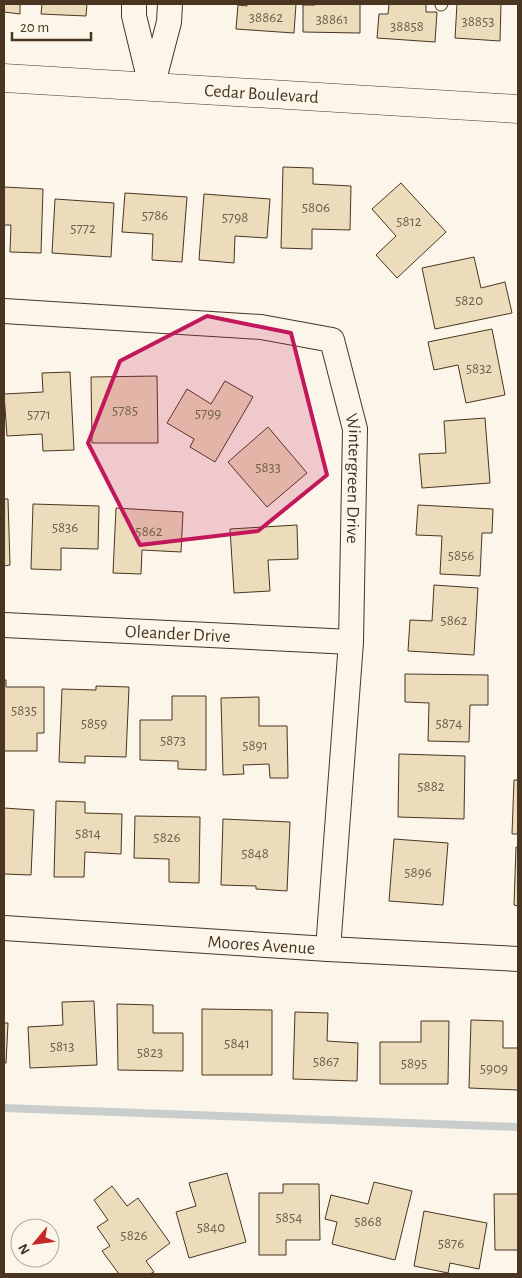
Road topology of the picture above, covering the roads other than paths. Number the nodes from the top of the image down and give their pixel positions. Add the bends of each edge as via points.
1 (134, 4) edge
2 (170, 4) edge
3 (4, 78) edge
4 (152, 88) junction
5 (518, 109) edge
6 (4, 311) edge
7 (4, 625) edge
8 (351, 642) junction
9 (4, 928) edge
10 (328, 949) junction
11 (518, 959) edge

1 - 4 street via 134,16
2 - 4 street via 169,22
3 - 4 main road, Cedar Boulevard
4 - 5 main road, Cedar Boulevard
6 - 8 street, Wintergreen Drive via 261,327 332,340 355,429
7 - 8 street, Oleander Drive
8 - 10 street, Wintergreen Drive
9 - 10 street, Moores Avenue
10 - 11 street, Moores Avenue

